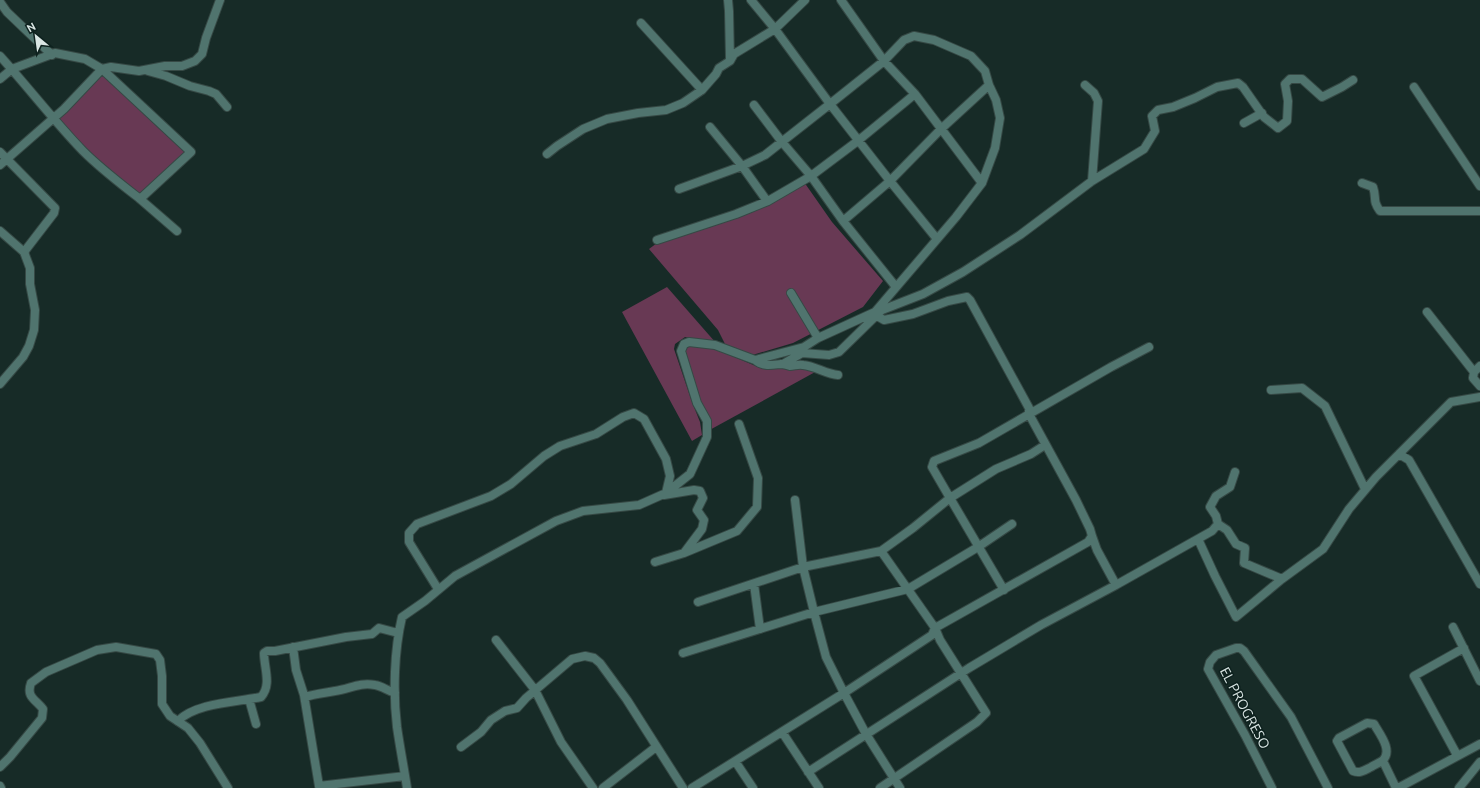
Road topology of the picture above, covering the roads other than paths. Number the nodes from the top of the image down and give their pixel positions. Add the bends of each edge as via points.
1 (220, 0) edge
2 (728, 0) edge
3 (751, 0) edge
4 (805, 0) edge
5 (841, 0) edge
6 (0, 2) edge
7 (4, 13) edge
8 (641, 23) dead end
9 (775, 29) junction
10 (52, 55) junction
11 (0, 56) edge
12 (884, 60) junction
13 (730, 61) junction
14 (12, 69) junction
15 (102, 69) junction
16 (146, 70) junction
17 (0, 79) edge
18 (1353, 80) dead end
19 (989, 85) junction
20 (1085, 85) dead end
21 (1414, 87) dead end
22 (702, 90) junction
23 (915, 94) junction
24 (830, 104) junction
25 (754, 105) dead end
26 (227, 107) dead end
27 (1262, 113) junction
28 (53, 118) junction
29 (1244, 123) dead end
30 (710, 127) dead end
31 (941, 129) junction
32 (859, 140) junction
33 (782, 142) junction
34 (0, 152) edge
35 (548, 154) dead end
36 (3, 162) edge
37 (742, 166) junction
38 (811, 176) junction
39 (890, 181) junction
40 (1092, 181) junction
41 (982, 182) junction
42 (1362, 183) dead end
43 (1480, 186) edge
44 (678, 189) dead end
45 (140, 199) junction
46 (767, 201) junction
47 (1480, 211) edge
48 (843, 220) junction
49 (0, 231) edge
50 (177, 231) dead end
51 (937, 239) junction
52 (657, 240) dead end
53 (24, 252) junction
54 (896, 287) junction
55 (791, 293) dead end
56 (1427, 312) dead end
57 (876, 314) junction
58 (818, 338) junction
59 (1149, 347) dead end
60 (755, 360) junction
61 (783, 364) junction
62 (1480, 366) edge
63 (1474, 372) junction
64 (838, 375) dead end
65 (0, 384) edge
66 (1480, 386) edge
67 (1271, 390) dead end
68 (1480, 397) edge
69 (1029, 414) junction
70 (739, 424) dead end
71 (1045, 445) junction
72 (1399, 454) junction
73 (1235, 472) dead end
74 (1365, 489) junction
75 (664, 494) junction
76 (950, 498) junction
77 (795, 500) dead end
78 (1012, 524) dead end
79 (1218, 524) junction
80 (1092, 536) junction
81 (1198, 539) junction
82 (978, 547) junction
83 (881, 551) junction
84 (684, 553) junction
85 (655, 562) dead end
86 (803, 567) junction
87 (1282, 579) junction
88 (754, 584) junction
89 (1480, 584) edge
90 (1116, 585) junction
91 (438, 589) junction
92 (908, 589) junction
93 (1004, 590) junction
94 (698, 602) dead end
95 (814, 612) junction
96 (1453, 627) dead end
97 (935, 628) junction
98 (760, 629) junction
99 (398, 633) junction
100 (496, 640) dead end
101 (294, 647) junction
102 (1464, 648) junction
103 (683, 653) dead end
104 (962, 673) junction
105 (1480, 681) edge
106 (535, 690) junction
107 (395, 693) junction
108 (844, 693) junction
109 (305, 697) junction
110 (249, 699) junction
111 (178, 721) junction
112 (256, 724) dead end
113 (782, 732) junction
114 (866, 734) junction
115 (1480, 744) edge
116 (461, 747) dead end
117 (656, 747) junction
118 (1457, 755) junction
119 (735, 761) junction
120 (1383, 761) junction
121 (1480, 762) edge
122 (0, 767) edge
123 (808, 772) junction
124 (405, 776) junction
125 (894, 779) junction
126 (335, 786) edge
127 (228, 788) edge
128 (407, 788) edge
129 (593, 788) edge
130 (603, 788) edge
131 (683, 788) edge
132 (692, 788) edge
133 (753, 788) edge
134 (819, 788) edge
135 (880, 788) edge
136 (900, 788) edge
137 (1272, 788) edge
138 (1328, 788) edge
139 (1397, 788) edge
140 (1459, 788) edge

1 - 16 street via 202,54 195,61 182,66
2 - 13 street
3 - 9 street
4 - 9 street
5 - 12 street
6 - 7 street
7 - 10 street
8 - 22 street
9 - 13 street via 734,54
9 - 24 street
10 - 14 street
10 - 15 street via 85,59
11 - 14 street
12 - 19 street via 904,40 914,36 934,40 971,56 985,71
12 - 23 street
12 - 24 street
13 - 22 street via 719,68
14 - 17 street
14 - 28 street
15 - 16 street via 111,67
15 - 28 street
15 - 45 street via 191,152
16 - 26 street via 216,94
18 - 27 street via 1322,97 1302,79 1290,79 1285,84 1288,101 1287,121 1278,128
19 - 31 street
19 - 41 street via 1000,118 995,148
20 - 40 street via 1098,101
21 - 43 street
22 - 35 street via 683,103 666,110 607,119 589,126
23 - 31 street
23 - 32 street
24 - 32 street
24 - 33 street
25 - 33 street
27 - 29 street
27 - 40 street via 1238,83 1217,86 1173,107 1158,110 1152,116 1156,131 1144,149
28 - 36 street
28 - 45 street via 94,161
30 - 37 street
31 - 39 street
31 - 41 street
32 - 38 street
32 - 39 street
33 - 37 street via 765,155
33 - 38 street
34 - 36 street
36 - 53 street via 55,208
37 - 44 street
37 - 46 street
38 - 46 street
38 - 48 street
39 - 48 street
39 - 51 street
40 - 57 street via 1020,235 963,272 923,294
41 - 51 street
42 - 47 street via 1373,187 1375,203 1380,212
45 - 50 street
46 - 52 street
48 - 54 street
49 - 53 street
51 - 54 street
53 - 65 street via 30,268 35,310 34,330 23,356
54 - 57 street
55 - 58 street
56 - 63 street
57 - 58 street
57 - 61 street via 839,352 829,355 802,353
57 - 69 street via 884,320 913,314 966,297 999,351
58 - 60 street via 804,347
59 - 69 street
60 - 61 street via 769,366
60 - 75 street via 715,345 700,342 684,344 681,351 697,403 707,421 708,438 690,474
61 - 64 street via 803,365
62 - 63 street
63 - 66 street via 1473,378
67 - 74 street via 1302,388 1325,406
68 - 72 street via 1451,402
69 - 71 street
69 - 76 street via 979,443 934,461 932,467
70 - 84 street via 758,478 757,507 737,531
71 - 76 street via 996,469
71 - 80 street via 1076,500
72 - 74 street
72 - 89 street via 1409,460
73 - 79 street via 1230,487 1216,496 1210,507
74 - 87 street via 1323,549
75 - 84 street via 694,490 700,491 704,498 697,510 704,520 702,529
75 - 91 street via 639,505 583,511 556,521 455,576
75 - 91 street via 670,476 666,459 644,419 634,413 623,417 596,434 560,446 511,484 491,496 417,524 409,533 409,542
76 - 82 street
76 - 83 street
77 - 86 street
78 - 82 street
79 - 81 street
79 - 87 street via 1227,530 1236,544 1245,548 1244,563
80 - 90 street
80 - 93 street via 1088,542
81 - 87 street via 1236,617
81 - 90 street
82 - 92 street
82 - 93 street
83 - 86 street
83 - 92 street
84 - 85 street
86 - 88 street
86 - 95 street
88 - 94 street
88 - 98 street
90 - 104 street via 1041,625
91 - 99 street via 402,617
92 - 95 street
92 - 97 street
93 - 97 street
95 - 98 street
95 - 108 street via 826,657
96 - 102 street
97 - 104 street
97 - 108 street via 932,635
98 - 103 street
99 - 101 street via 379,628 372,634
99 - 107 street
100 - 106 street
101 - 109 street via 296,670
101 - 110 street via 264,653 268,685 261,697
102 - 105 street
102 - 118 street via 1414,676
104 - 114 street
104 - 125 street via 986,713 977,722
106 - 116 street via 517,708 505,711 491,720 481,732
106 - 117 street via 572,659 585,656 594,658 627,700
106 - 129 street via 561,742
107 - 109 street via 376,685 366,684
107 - 124 street via 397,727
108 - 113 street
108 - 114 street
109 - 126 street via 319,786
110 - 111 street via 199,708 185,714
110 - 112 street
111 - 122 street via 170,716 162,704 162,676 160,660 156,654 116,647 97,650 46,672 31,683 28,690 30,696 43,709 42,718
111 - 127 street via 188,728 200,743
113 - 119 street
113 - 123 street
114 - 123 street
114 - 125 street
115 - 118 street
117 - 130 street
117 - 131 street
118 - 139 street
119 - 132 street
119 - 133 street
120 - 120 street via 1387,747 1374,724 1364,724 1338,738 1337,741 1353,771 1361,772
120 - 139 street
121 - 140 street
123 - 134 street
124 - 126 street
124 - 128 street
125 - 135 street
125 - 136 street
137 - 138 street, EL PROGRESO via 1208,669 1216,655 1236,648 1244,651 1290,717

